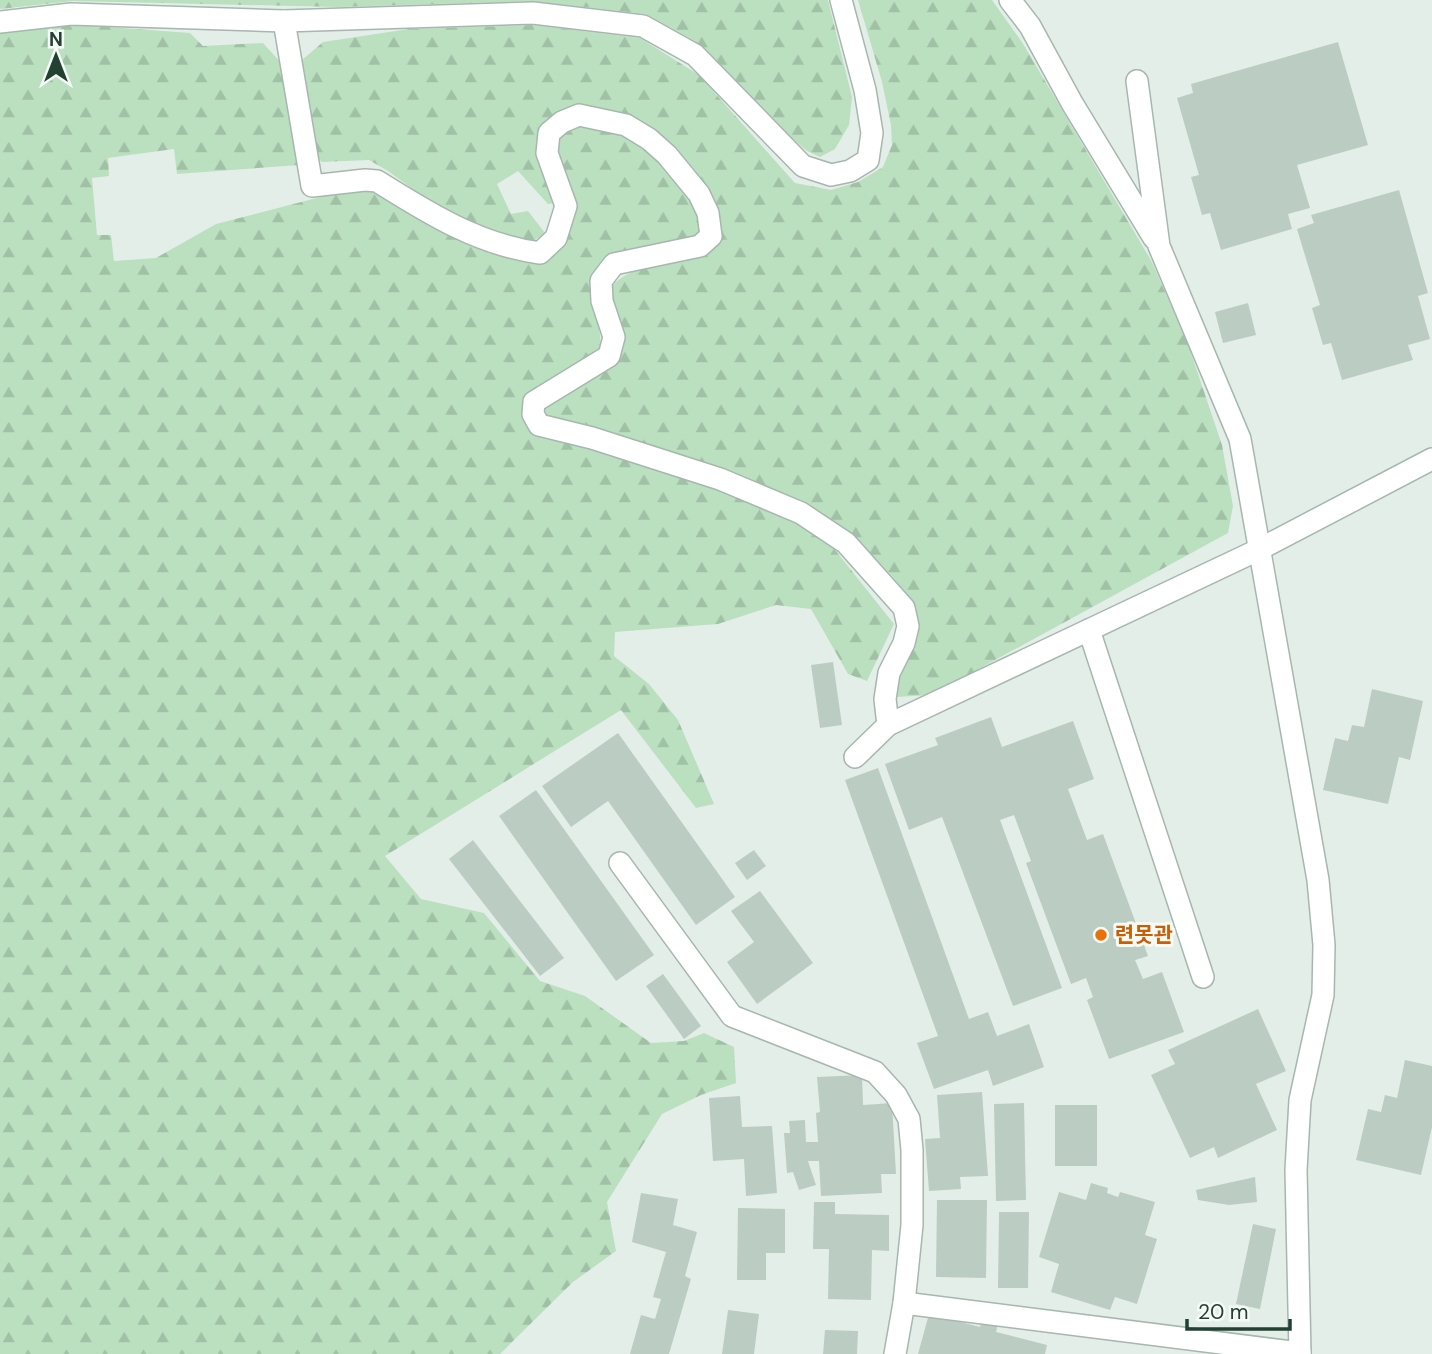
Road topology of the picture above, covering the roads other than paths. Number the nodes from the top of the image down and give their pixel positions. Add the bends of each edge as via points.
1 (841, 0) edge
2 (1010, 0) edge
3 (284, 21) junction
4 (0, 22) edge
5 (1137, 81) dead end
6 (1159, 246) junction
7 (1432, 458) edge
8 (1260, 549) junction
9 (1089, 630) junction
10 (888, 725) junction
11 (855, 757) dead end
12 (620, 863) dead end
13 (1203, 977) dead end
14 (904, 1303) junction
15 (895, 1354) edge
16 (1300, 1354) edge

1 - 3 street via 872,133 868,160 831,175 803,166 695,55 643,26 533,13
2 - 6 street via 1030,26
3 - 4 street via 71,14
3 - 10 street via 312,186 377,181 448,224 512,249 540,253 556,238 566,206 547,153 549,133 562,122 579,115 626,125 667,155 699,194 711,236 700,246 614,264 601,281 602,301 614,337 609,356 534,402 533,414 539,425 732,484 801,513 846,543 904,608 908,626 889,673 885,699
5 - 6 street
6 - 8 street via 1240,439
7 - 8 street
8 - 9 street
8 - 16 street via 1318,880 1324,945 1323,995 1300,1100 1296,1170
9 - 10 street
9 - 13 street
10 - 11 street
12 - 14 street via 732,1016 876,1072 895,1095 908,1119 912,1150 912,1225
14 - 15 street
14 - 16 street

